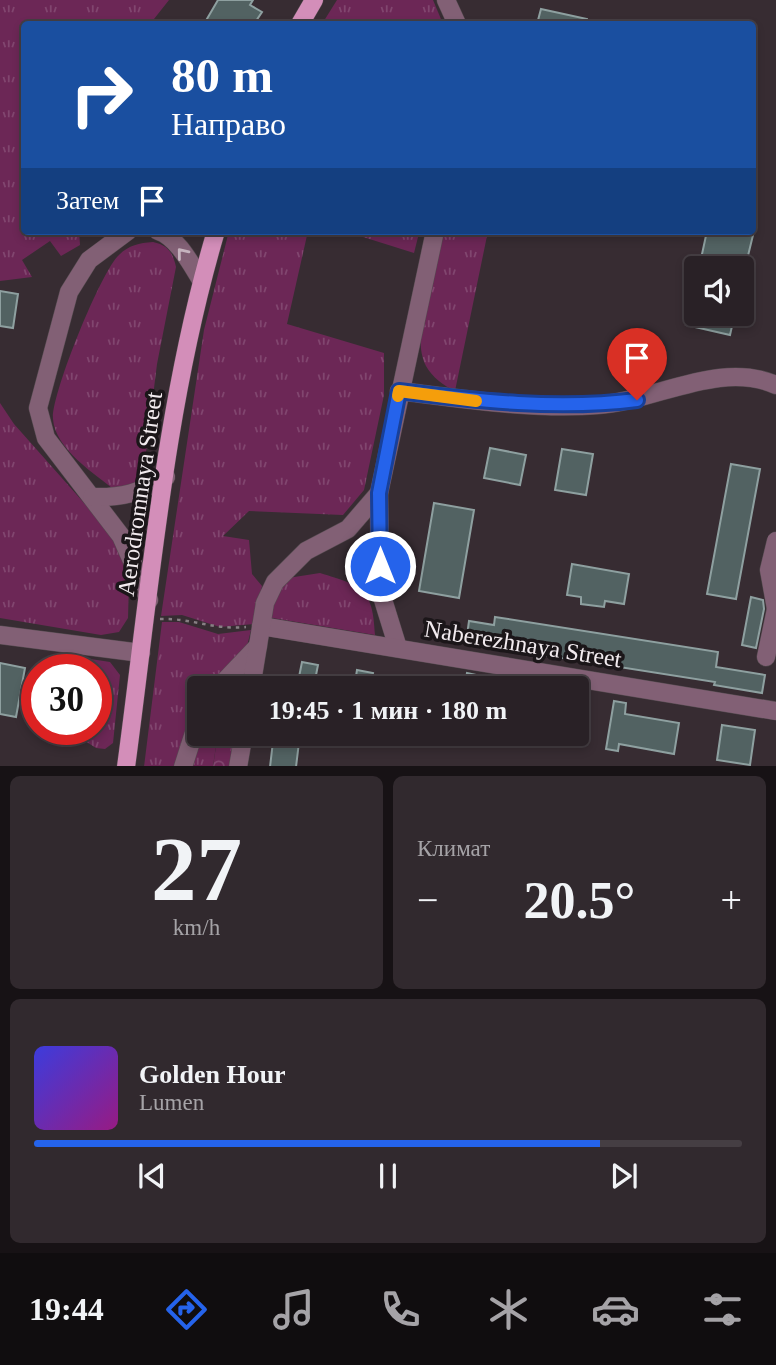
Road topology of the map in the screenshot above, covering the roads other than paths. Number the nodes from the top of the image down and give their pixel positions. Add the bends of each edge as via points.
1 (314, 0) edge
2 (446, 0) edge
3 (302, 21) edge
4 (456, 21) edge
5 (123, 235) edge
6 (166, 235) edge
7 (215, 235) edge
8 (434, 235) edge
9 (201, 280) junction
10 (776, 386) edge
11 (399, 391) junction
12 (166, 477) junction
13 (379, 493) junction
14 (92, 497) junction
15 (776, 541) edge
16 (149, 600) junction
17 (776, 609) edge
18 (261, 626) junction
19 (0, 635) edge
20 (258, 646) junction
21 (398, 648) junction
22 (142, 653) junction
23 (766, 657) dead end
24 (229, 676) edge
25 (253, 676) edge
26 (776, 711) edge
27 (190, 746) edge
28 (242, 746) edge
29 (126, 766) edge
30 (183, 766) edge
31 (238, 766) edge

1 - 3 main road
2 - 4 street
5 - 14 street via 89,260 69,292 38,408 46,438
9 -> 6 street
7 - 9 main road, Aerodromnaya Street
8 - 11 street
9 - 12 main road, Aerodromnaya Street
10 - 11 street via 747,377 713,380 637,400 595,405 474,401
11 - 13 street
12 - 14 street via 140,493
12 - 16 main road, Aerodromnaya Street
13 - 18 street via 348,529 306,551 275,582
13 - 21 street via 380,590
14 - 16 street via 121,536
15 - 17 street via 769,570
16 - 22 main road, Aerodromnaya Street
17 - 23 street
18 - 20 street
18 - 21 street, Naberezhnaya Street
19 - 22 street
20 - 24 street
20 - 25 street
21 - 26 street, Naberezhnaya Street
22 - 29 main road, Aerodromnaya Street
27 - 30 street
28 - 31 street

